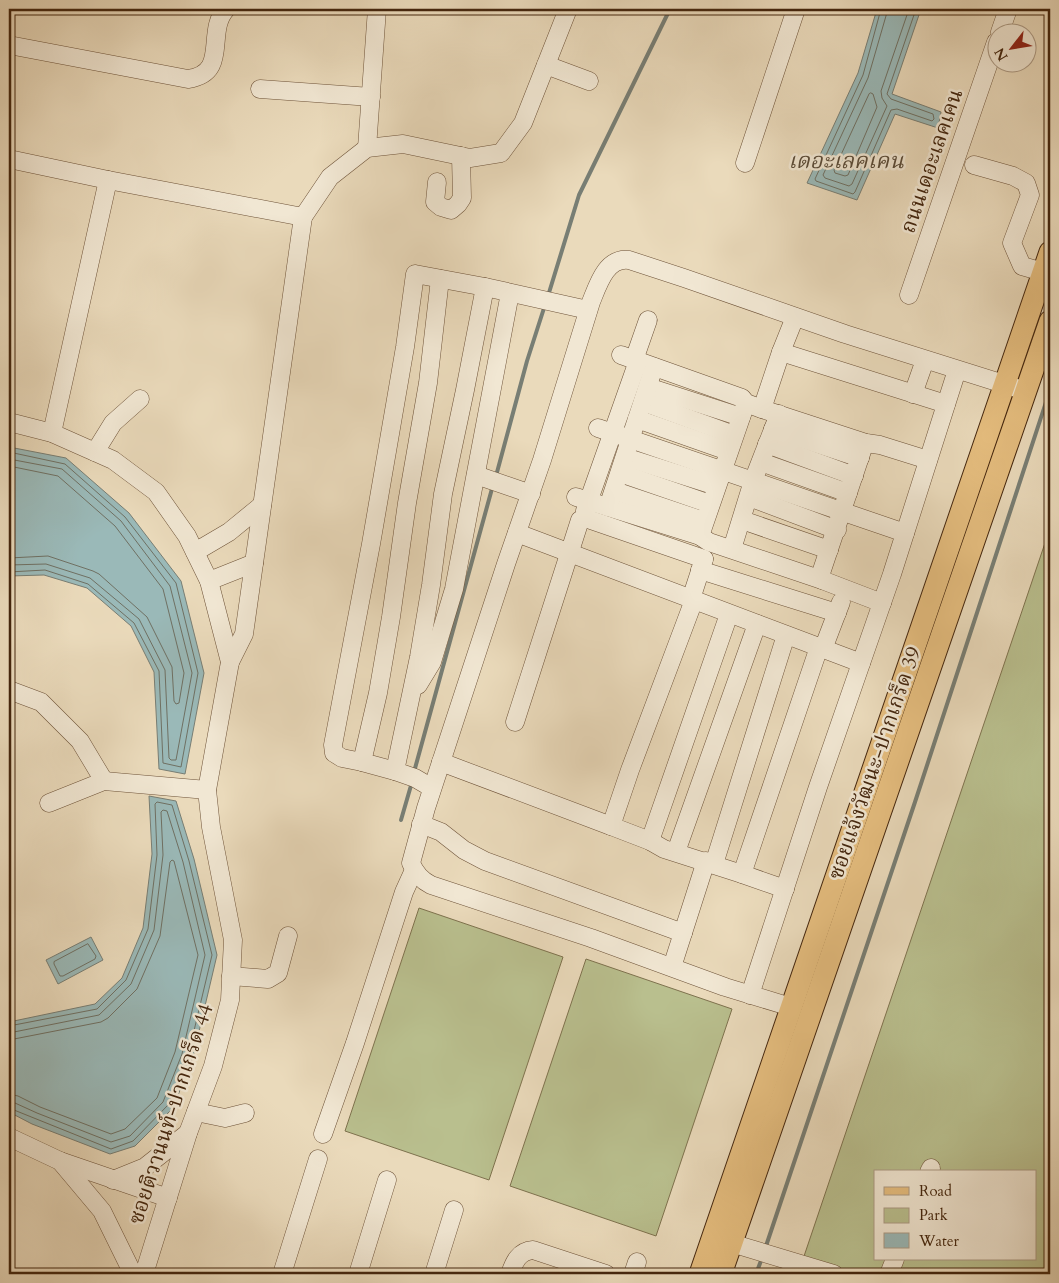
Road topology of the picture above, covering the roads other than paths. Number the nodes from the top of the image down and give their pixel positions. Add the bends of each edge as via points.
1 (226, 9) edge
2 (377, 9) edge
3 (568, 9) edge
4 (796, 9) edge
5 (1008, 9) edge
6 (1003, 22) edge
7 (9, 45) edge
8 (546, 65) junction
9 (986, 71) edge
10 (589, 81) dead end
11 (260, 89) dead end
12 (371, 96) junction
13 (367, 148) junction
14 (461, 156) junction
15 (9, 159) edge
16 (744, 163) dead end
17 (974, 165) dead end
18 (108, 180) junction
19 (437, 182) dead end
20 (303, 217) junction
21 (1050, 252) edge
22 (1043, 272) junction
23 (440, 279) junction
24 (484, 287) junction
25 (510, 293) junction
26 (909, 295) dead end
27 (588, 310) junction
28 (795, 317) junction
29 (648, 320) dead end
30 (1050, 321) edge
31 (781, 352) junction
32 (925, 360) junction
33 (637, 361) junction
34 (957, 370) junction
35 (1005, 385) junction
36 (1026, 391) junction
37 (645, 394) junction
38 (913, 394) junction
39 (140, 399) dead end
40 (946, 404) junction
41 (750, 409) junction
42 (637, 419) junction
43 (9, 422) edge
44 (773, 429) junction
45 (605, 430) junction
46 (52, 433) junction
47 (631, 439) junction
48 (731, 443) junction
49 (863, 450) junction
50 (95, 452) junction
51 (928, 460) junction
52 (760, 462) junction
53 (623, 465) junction
54 (722, 470) junction
55 (481, 476) junction
56 (854, 476) junction
57 (716, 486) junction
58 (751, 489) junction
59 (848, 493) junction
60 (531, 494) junction
61 (582, 499) junction
62 (611, 499) junction
63 (262, 505) junction
64 (842, 512) junction
65 (582, 519) junction
66 (742, 520) junction
67 (706, 526) junction
68 (837, 530) junction
69 (517, 533) junction
70 (905, 533) junction
71 (732, 549) junction
72 (830, 550) junction
73 (194, 552) junction
74 (570, 553) junction
75 (254, 563) junction
76 (702, 565) junction
77 (822, 580) junction
78 (209, 581) junction
79 (845, 590) junction
80 (692, 600) junction
81 (882, 603) junction
82 (837, 613) junction
83 (730, 614) junction
84 (757, 624) junction
85 (786, 635) junction
86 (821, 648) junction
87 (230, 662) junction
88 (861, 663) junction
89 (9, 690) edge
90 (411, 697) junction
91 (515, 722) dead end
92 (362, 762) junction
93 (441, 762) junction
94 (404, 775) junction
95 (104, 781) junction
96 (432, 788) junction
97 (206, 790) junction
98 (50, 803) dead end
99 (421, 824) junction
100 (611, 826) junction
101 (650, 841) junction
102 (676, 852) junction
103 (710, 863) junction
104 (414, 870) junction
105 (742, 874) junction
106 (785, 889) junction
107 (683, 933) junction
108 (288, 936) dead end
109 (672, 967) junction
110 (231, 976) junction
111 (750, 994) junction
112 (791, 1007) junction
113 (196, 1112) junction
114 (245, 1113) dead end
115 (188, 1133) junction
116 (323, 1134) dead end
117 (9, 1137) edge
118 (318, 1159) dead end
119 (60, 1161) junction
120 (113, 1180) junction
121 (387, 1180) dead end
122 (168, 1198) junction
123 (454, 1210) dead end
124 (731, 1243) junction
125 (895, 1260) edge
126 (815, 1271) edge
127 (133, 1274) edge
128 (144, 1274) edge
129 (282, 1274) edge
130 (358, 1274) edge
131 (434, 1274) edge
132 (510, 1274) edge
133 (606, 1274) edge
134 (700, 1274) edge
135 (721, 1274) edge
136 (834, 1274) edge
137 (889, 1274) edge

1 - 7 street via 218,24 213,62 209,70 196,78
2 - 12 street
3 - 8 street
4 - 16 street
5 - 6 street
8 - 10 street
8 - 14 street via 522,123 502,153 470,158
9 - 26 street, ถนนเดอะเลคเคน
11 - 12 street
12 - 13 street
13 - 14 street via 403,144
13 - 20 street via 330,177
14 - 19 street via 462,198 451,210 435,202
15 - 18 street
17 - 22 street via 1026,183 1030,195 1012,243 1022,266
18 - 20 street
18 - 46 street
20 - 63 street
21 - 22 main road, ซอยแจ้งวัฒนะ-ปากเกร็ด 39
22 - 35 main road, ซอยแจ้งวัฒนะ-ปากเกร็ด 39
23 - 24 street
23 - 92 street via 428,383 391,617
23 - 92 street via 415,274 373,534 333,745 334,753 342,758
24 - 25 street
24 - 90 street via 443,494
25 - 27 street
25 - 55 street
27 - 28 street via 601,278 613,263 621,259
27 - 60 street
28 - 31 street
28 - 32 street
29 - 33 street
30 - 36 main road, ซอยแจ้งวัฒนะ-ปากเกร็ด 39
31 - 38 street
31 - 41 street
32 - 34 street
32 - 38 street
33 - 37 street
33 - 41 street via 742,398
33 - 45 street
34 - 35 street
34 - 40 street
35 - 36 street
35 - 112 main road, ซอยแจ้งวัฒนะ-ปากเกร็ด 39
36 - 124 main road, ซอยแจ้งวัฒนะ-ปากเกร็ด 39
37 - 41 street
37 - 42 street
37 - 48 street
38 - 40 street
39 - 50 street via 113,423
40 - 51 street
41 - 44 street
41 - 48 street
42 - 47 street
42 - 48 street
43 - 46 street, ซอยติวานนท์-ปากเกร็ด 44
44 - 49 street
44 - 52 street
44 - 56 street
45 - 47 street
45 - 61 street
46 - 50 street, ซอยติวานนท์-ปากเกร็ด 44
47 - 53 street
47 - 54 street
48 - 54 street
49 - 51 street via 880,445
49 - 56 street
50 - 73 street, ซอยติวานนท์-ปากเกร็ด 44 via 113,460 156,492 187,536
51 - 70 street
52 - 58 street
52 - 59 street
53 - 57 street
53 - 62 street
53 - 67 street
54 - 57 street
54 - 58 street
55 - 60 street
55 - 90 street via 454,589 432,662
56 - 59 street
57 - 67 street
58 - 64 street
58 - 66 street
58 - 68 street
59 - 64 street
60 - 69 street
61 - 62 street
61 - 65 street
62 - 67 street via 664,526
63 - 73 street via 229,532
63 - 75 street
64 - 68 street
64 - 70 street
65 - 74 street
65 - 76 street
66 - 71 street
66 - 72 street
67 - 71 street
67 - 76 street
68 - 72 street
69 - 74 street
69 - 93 street
70 - 81 street
71 - 77 street
72 - 77 street via 820,576
73 - 78 street, ซอยติวานนท์-ปากเกร็ด 44
74 - 80 street
74 - 91 street
75 - 78 street
75 - 87 street via 244,634
76 - 80 street
76 - 82 street
77 - 79 street
78 - 87 street, ซอยติวานนท์-ปากเกร็ด 44
79 - 81 street
79 - 82 street
80 - 83 street
80 - 100 street
81 - 88 street
82 - 86 street
83 - 84 street
83 - 101 street
84 - 85 street
84 - 102 street
85 - 86 street
85 - 103 street
86 - 88 street
86 - 105 street
87 - 97 street, ซอยติวานนท์-ปากเกร็ด 44
88 - 106 street
89 - 95 street via 41,702 80,741
90 - 94 street
92 - 94 street
93 - 96 street
93 - 100 street
94 - 96 street
95 - 97 street
95 - 98 street
96 - 99 street
97 - 110 street, ซอยติวานนท์-ปากเกร็ด 44 via 232,940
99 - 104 street via 411,862
99 - 107 street via 441,832 485,861
100 - 101 street
101 - 102 street
102 - 103 street
103 - 105 street
103 - 107 street
104 - 109 street via 431,885
104 - 116 street
105 - 106 street
106 - 111 street
107 - 109 street
108 - 110 street via 278,973 268,979
109 - 111 street
110 - 113 street, ซอยติวานนท์-ปากเกร็ด 44 via 230,1000 213,1066
111 - 112 street
112 - 134 main road, ซอยแจ้งวัฒนะ-ปากเกร็ด 39
113 - 114 street via 225,1118
113 - 115 street, ซอยติวานนท์-ปากเกร็ด 44
115 - 120 street via 145,1167
115 - 122 street, ซอยติวานนท์-ปากเกร็ด 44
117 - 119 street
118 - 129 street
119 - 120 street
119 - 127 street via 102,1211
120 - 122 street
121 - 130 street
122 - 128 street, ซอยติวานนท์-ปากเกร็ด 44
123 - 131 street
124 - 126 street
124 - 135 main road, ซอยแจ้งวัฒนะ-ปากเกร็ด 39
125 - 137 street
126 - 136 street
132 - 133 street via 518,1256 533,1250

